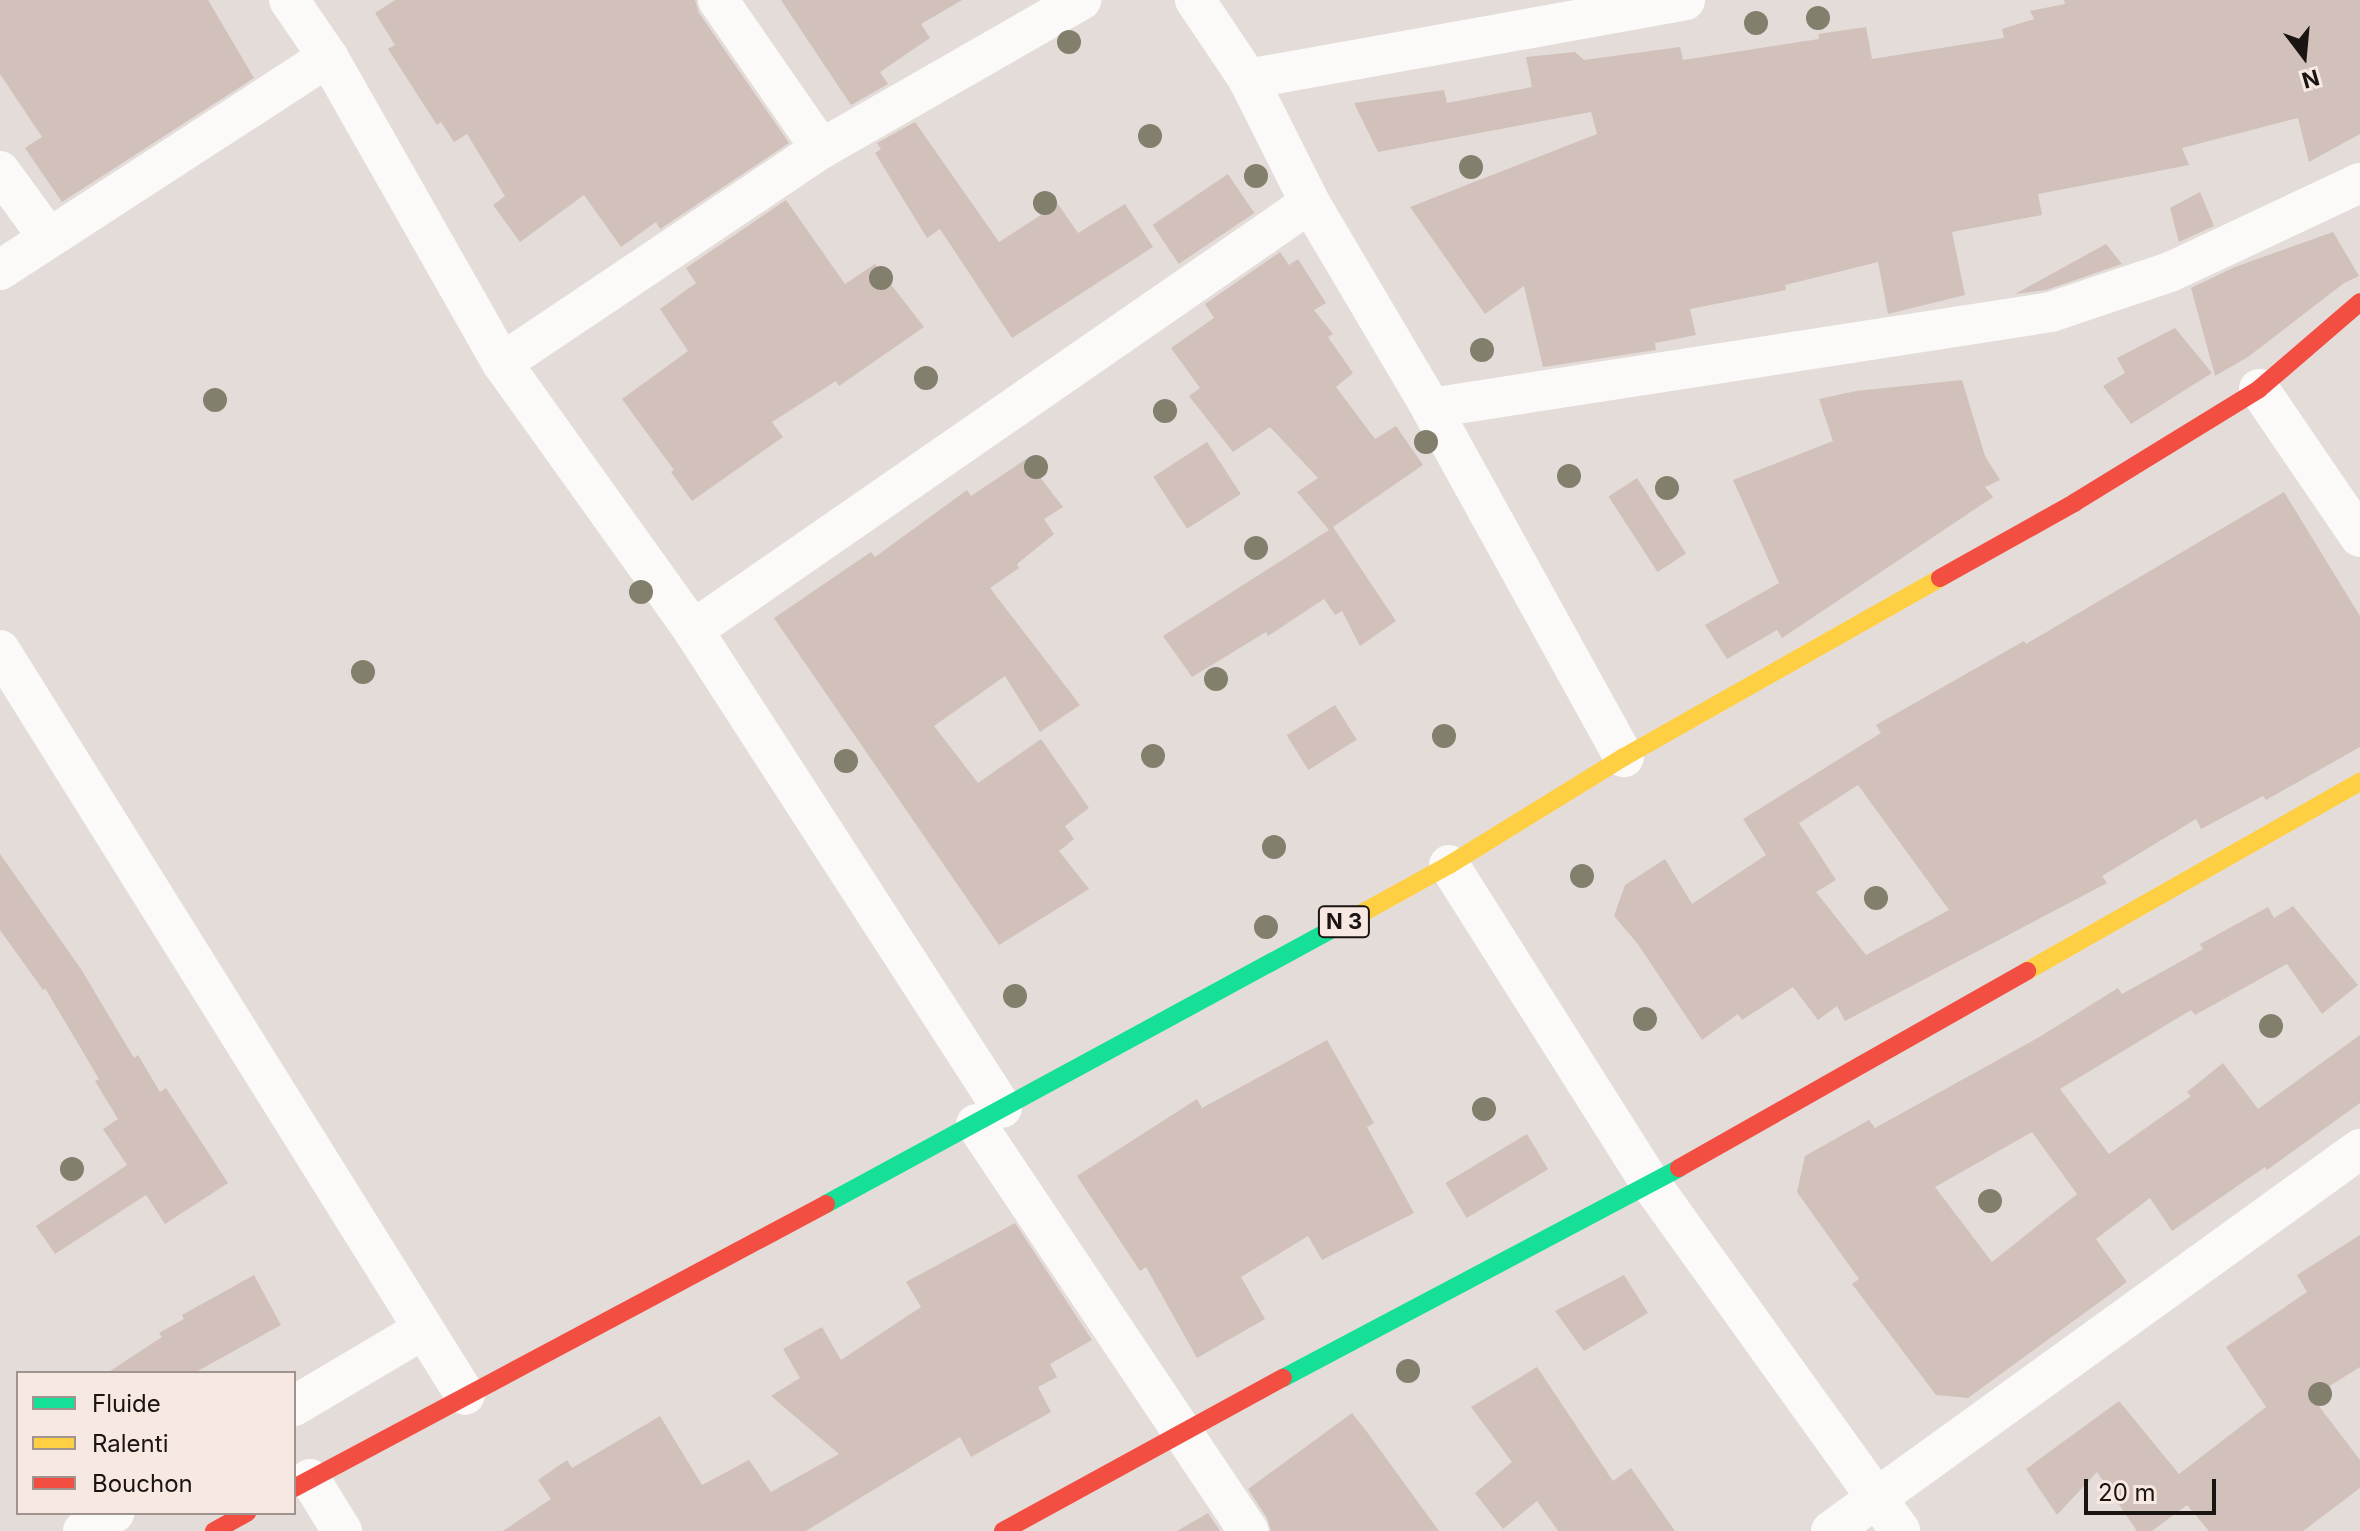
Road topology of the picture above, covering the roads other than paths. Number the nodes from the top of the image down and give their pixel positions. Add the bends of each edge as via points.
1 (289, 0) edge
2 (718, 0) edge
3 (1081, 0) edge
4 (1195, 0) edge
5 (1685, 0) edge
6 (328, 57) junction
7 (1248, 79) junction
8 (821, 149) junction
9 (0, 171) edge
10 (2360, 183) edge
11 (1310, 203) junction
12 (48, 237) junction
13 (0, 270) edge
14 (2360, 302) edge
15 (502, 363) junction
16 (2259, 389) junction
17 (1431, 408) junction
18 (2360, 537) edge
19 (693, 630) junction
20 (0, 650) edge
21 (1624, 757) junction
22 (2360, 782) edge
23 (1449, 865) junction
24 (989, 1116) junction
25 (2360, 1149) edge
26 (1651, 1184) junction
27 (422, 1330) junction
28 (465, 1395) junction
29 (296, 1405) edge
30 (1182, 1432) junction
31 (302, 1483) edge
32 (1877, 1498) junction
33 (111, 1515) edge
34 (243, 1515) edge
35 (83, 1531) edge
36 (214, 1531) edge
37 (342, 1531) edge
38 (1003, 1531) edge
39 (1248, 1531) edge
40 (1831, 1531) edge
41 (1900, 1531) edge

1 - 6 street
2 - 8 street
3 - 8 street
4 - 7 street
5 - 7 street
6 - 12 street
6 - 15 street
7 - 11 street
8 - 15 street
9 - 12 street
10 - 17 street via 2170,272 2051,312
11 - 17 street
11 - 19 street
12 - 13 street
14 - 16 main road, N 3
15 - 19 street
16 - 18 street
16 - 21 main road, N 3 via 2074,503
17 - 21 street
19 - 24 street
20 - 27 street
21 - 23 main road, N 3
22 - 26 main road
23 - 24 main road, N 3
23 - 26 street
24 - 28 main road, N 3
24 - 30 street
25 - 32 street
26 - 30 main road
26 - 32 street
27 - 28 street
27 - 29 street
28 - 31 main road, N 3
30 - 38 main road
30 - 39 street
31 - 37 street
32 - 40 street
32 - 41 street
33 - 35 street
34 - 36 main road

